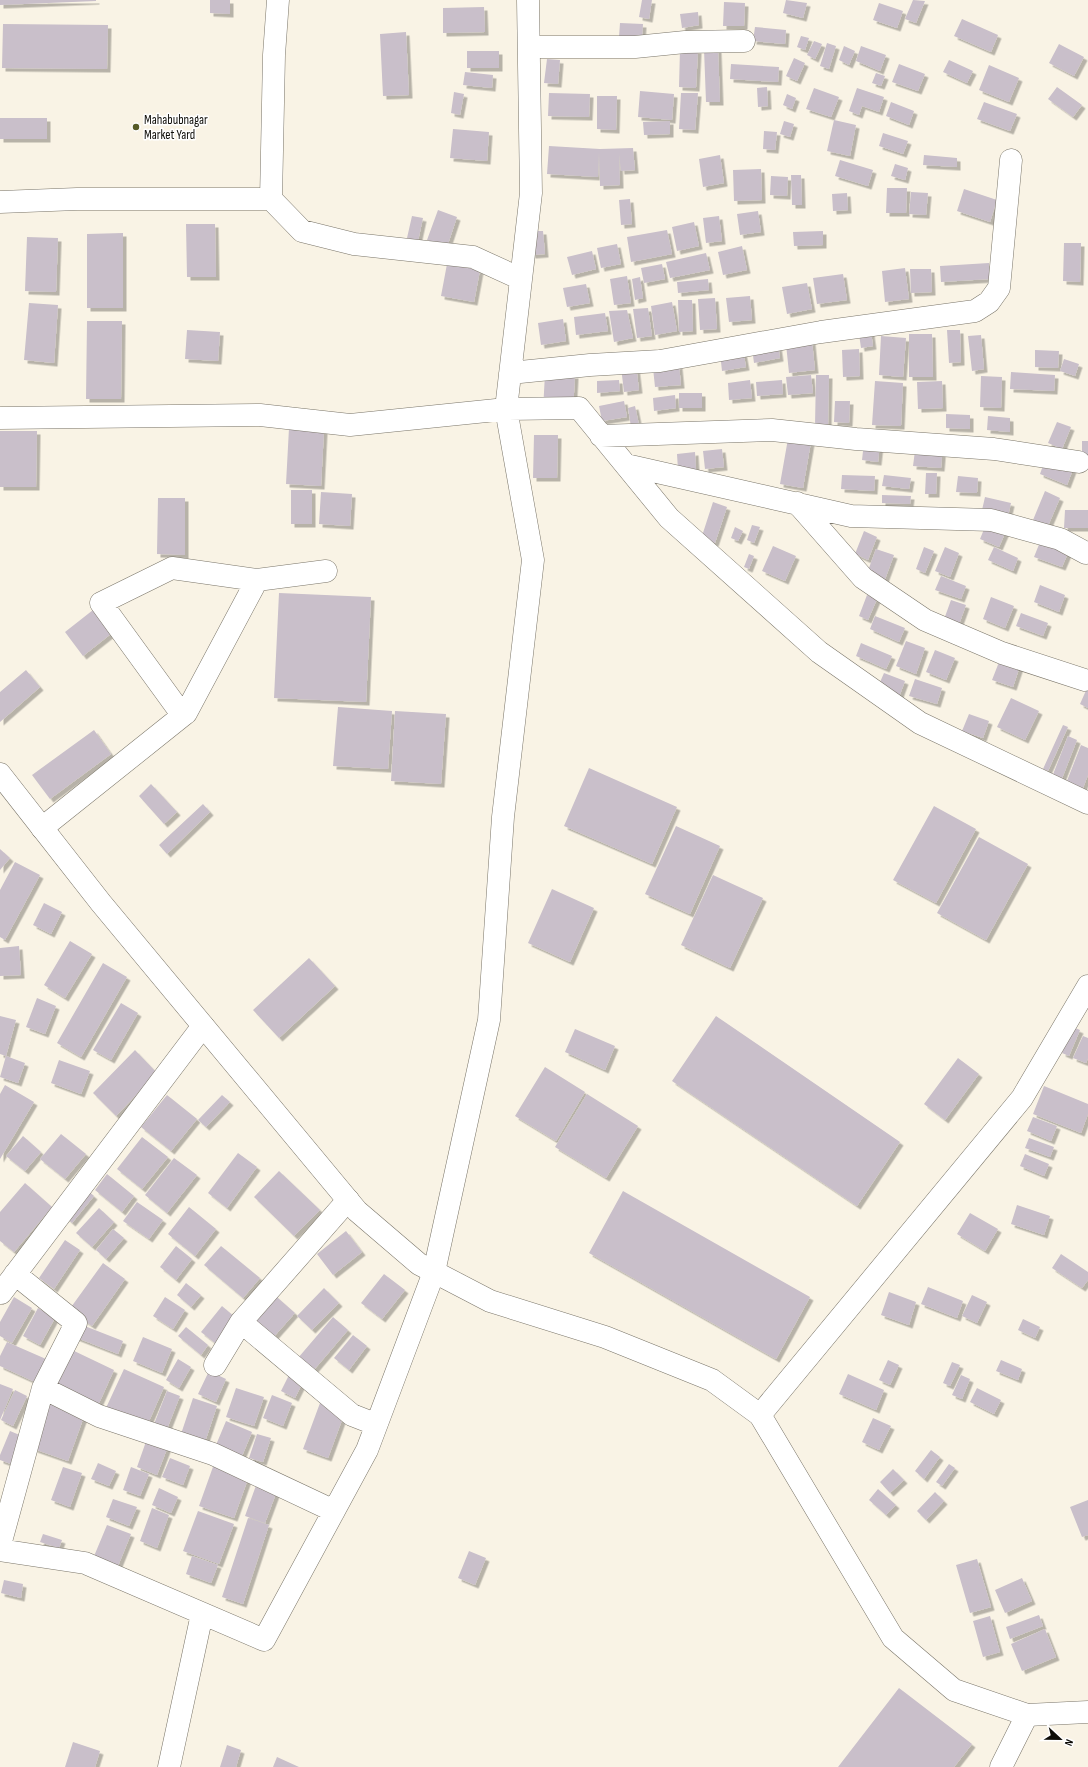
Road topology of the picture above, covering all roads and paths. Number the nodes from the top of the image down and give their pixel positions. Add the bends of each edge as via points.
1 (278, 0) edge
2 (528, 0) edge
3 (744, 41) dead end
4 (529, 47) junction
5 (1011, 160) dead end
6 (271, 200) junction
7 (0, 202) edge
8 (521, 280) junction
9 (510, 373) junction
10 (506, 409) junction
11 (0, 418) edge
12 (601, 436) junction
13 (1079, 462) dead end
14 (626, 466) junction
15 (797, 503) junction
16 (1086, 553) dead end
17 (326, 571) dead end
18 (257, 580) junction
19 (1085, 680) dead end
20 (186, 714) junction
21 (0, 774) edge
22 (1088, 802) edge
23 (42, 828) junction
24 (1088, 986) edge
25 (203, 1026) junction
26 (348, 1200) junction
27 (434, 1272) junction
28 (15, 1274) junction
29 (0, 1292) edge
30 (241, 1322) junction
31 (215, 1365) dead end
32 (42, 1388) junction
33 (760, 1415) junction
34 (375, 1424) junction
35 (334, 1511) junction
36 (0, 1545) edge
37 (0, 1550) edge
38 (202, 1614) junction
39 (1088, 1712) edge
40 (1027, 1715) junction
41 (169, 1767) edge
42 (1001, 1767) edge

1 - 6 street via 274,55
2 - 4 street
3 - 4 street via 685,42 635,47
4 - 8 street via 531,193
5 - 9 street via 999,288 989,302 975,312 821,332 660,361
6 - 7 street via 77,199
6 - 8 street via 302,231 354,244 473,257
8 - 9 street
9 - 10 street
10 - 11 street via 350,425 260,415
10 - 12 street via 578,408
10 - 27 street via 533,560 503,817 489,1020
12 - 13 street via 772,430 994,449
12 - 14 street
14 - 15 street
14 - 22 street via 669,518 819,652 920,723
15 - 16 street via 851,516 991,520 1060,539
15 - 19 street via 863,578 925,620 1002,653
17 - 18 street
18 - 20 street
18 - 20 street via 172,568 101,603 178,710
20 - 23 street
21 - 23 street
23 - 25 street
24 - 33 street via 1022,1098
25 - 26 street
25 - 28 street
26 - 27 street via 357,1211 419,1264
26 - 30 street
27 - 33 street via 490,1301 605,1337 712,1380
27 - 34 street
28 - 29 street
28 - 32 street via 76,1322
30 - 31 street
30 - 34 street via 352,1415
32 - 35 street via 99,1416 213,1454
32 - 36 street
33 - 40 street via 893,1638 954,1690
34 - 35 street via 367,1450
35 - 38 street via 264,1640
37 - 38 street via 85,1563
38 - 41 street
39 - 40 street
40 - 42 street

